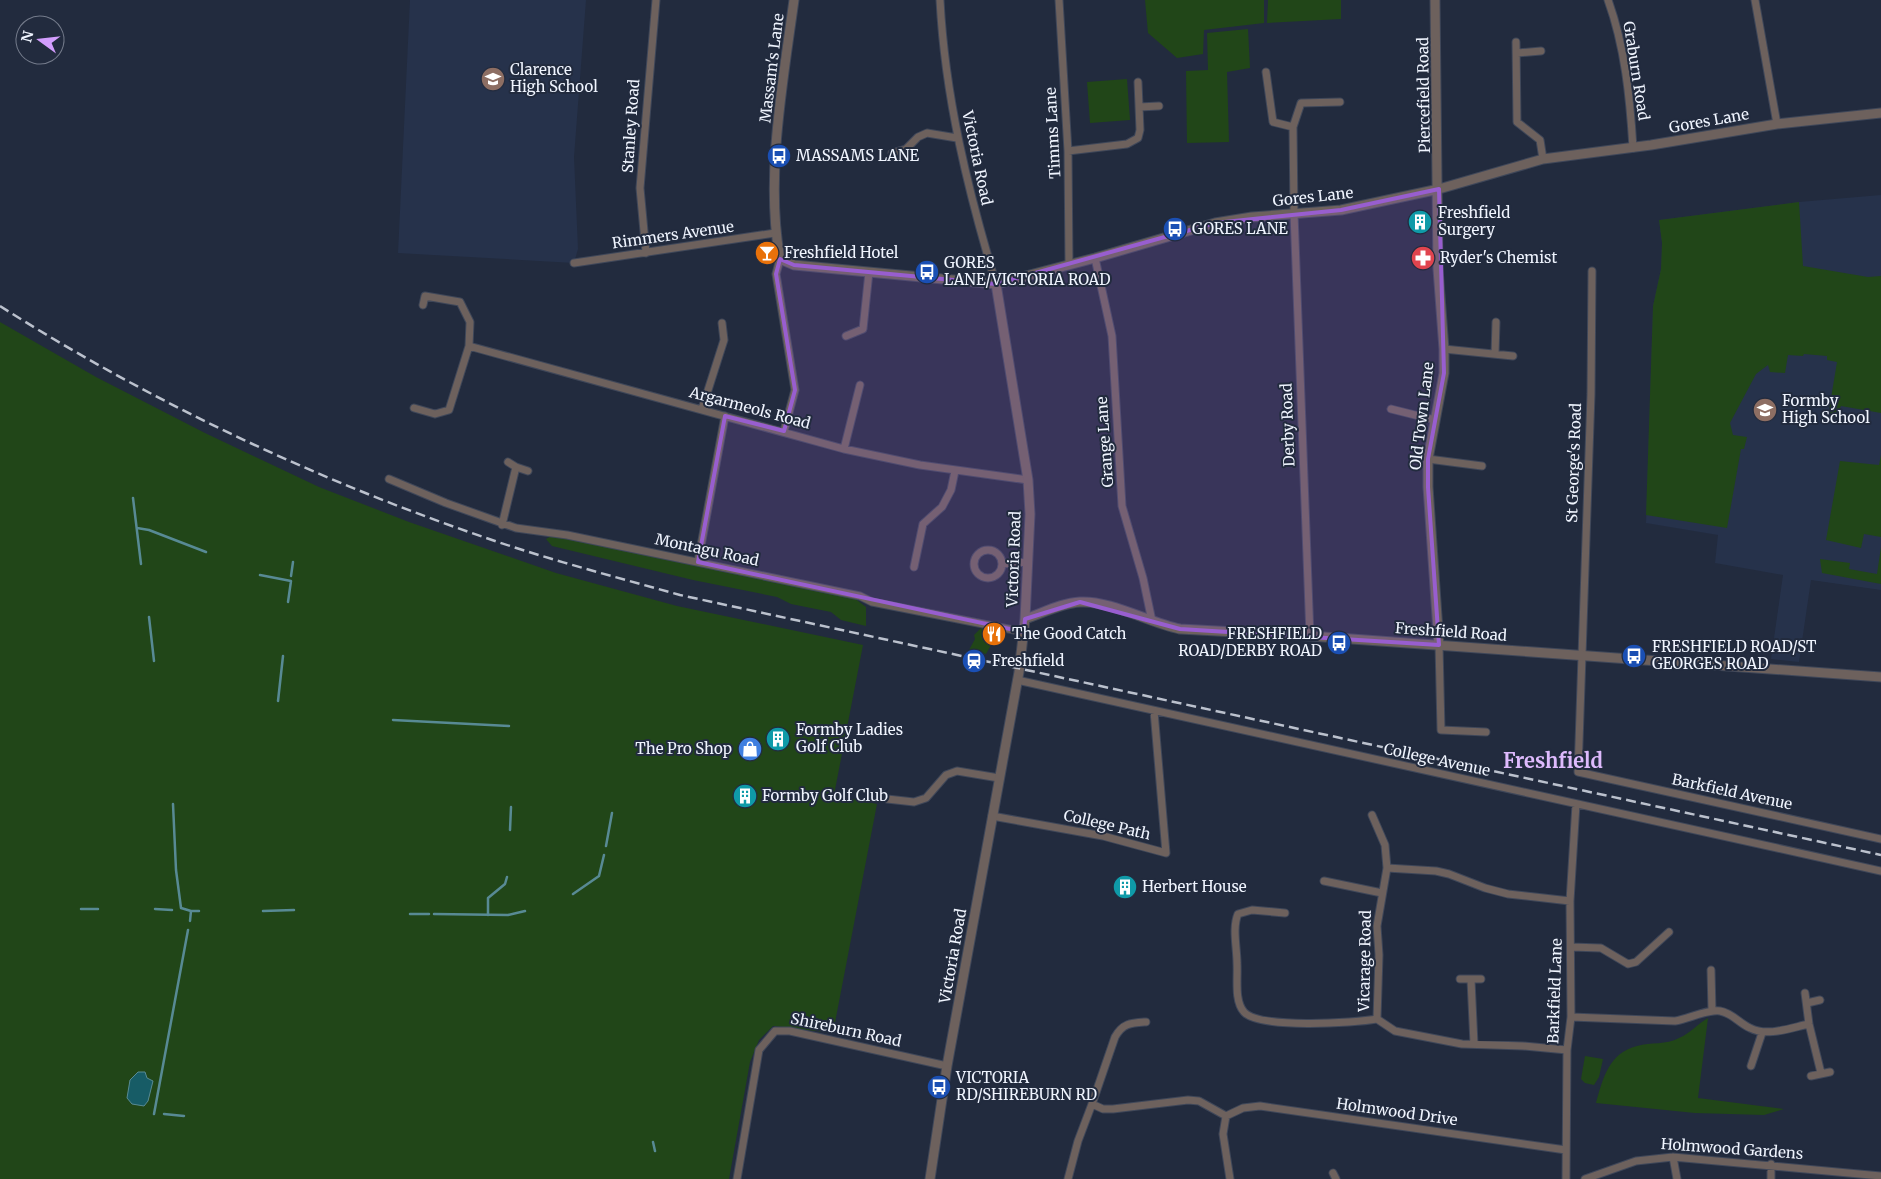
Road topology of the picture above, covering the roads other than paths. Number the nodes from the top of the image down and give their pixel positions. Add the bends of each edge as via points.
1 (656, 0) edge
2 (794, 0) edge
3 (940, 0) edge
4 (1059, 0) edge
5 (1436, 0) edge
6 (1608, 0) edge
7 (1755, 0) edge
8 (1516, 42) dead end
9 (1541, 51) dead end
10 (1517, 53) junction
11 (1266, 72) dead end
12 (1138, 82) dead end
13 (1340, 102) dead end
14 (1159, 106) dead end
15 (1139, 107) junction
16 (1881, 113) edge
17 (1777, 124) junction
18 (1293, 127) junction
19 (957, 138) junction
20 (1633, 148) junction
21 (1068, 151) junction
22 (892, 153) dead end
23 (1543, 159) junction
24 (1439, 189) junction
25 (1294, 213) junction
26 (775, 233) junction
27 (646, 253) junction
28 (1096, 258) junction
29 (780, 259) junction
30 (574, 263) dead end
31 (1069, 265) junction
32 (1592, 271) dead end
33 (869, 272) junction
34 (996, 284) junction
35 (423, 305) dead end
36 (1496, 322) dead end
37 (722, 323) dead end
38 (846, 336) dead end
39 (470, 346) junction
40 (1444, 350) junction
41 (1494, 354) junction
42 (1513, 356) dead end
43 (860, 385) dead end
44 (414, 408) dead end
45 (1390, 409) dead end
46 (702, 410) junction
47 (725, 416) junction
48 (1435, 420) junction
49 (784, 431) junction
50 (844, 449) junction
51 (1428, 459) junction
52 (508, 462) dead end
53 (1482, 466) dead end
54 (516, 467) junction
55 (528, 471) dead end
56 (955, 471) junction
57 (389, 479) dead end
58 (1028, 480) junction
59 (502, 525) junction
60 (698, 562) junction
61 (1028, 562) junction
62 (1002, 564) dead end
63 (914, 567) dead end
64 (1026, 619) junction
65 (1152, 621) junction
66 (1024, 632) junction
67 (1310, 636) junction
68 (1439, 645) junction
69 (1581, 655) junction
70 (1881, 677) edge
71 (1018, 680) junction
72 (1154, 711) junction
73 (1486, 732) dead end
74 (999, 778) junction
75 (887, 799) dead end
76 (1576, 804) junction
77 (1372, 815) dead end
78 (992, 816) junction
79 (1881, 838) edge
80 (1387, 868) junction
81 (1881, 871) edge
82 (1324, 881) dead end
83 (1382, 893) junction
84 (1570, 901) junction
85 (1285, 913) dead end
86 (1670, 932) dead end
87 (1571, 947) junction
88 (1711, 970) dead end
89 (1460, 979) dead end
90 (1481, 979) dead end
91 (1471, 980) junction
92 (1805, 993) dead end
93 (1820, 1000) dead end
94 (1807, 1003) junction
95 (1712, 1011) junction
96 (1571, 1017) junction
97 (1377, 1019) junction
98 (1146, 1022) dead end
99 (1810, 1024) junction
100 (1762, 1033) junction
101 (1474, 1044) junction
102 (1566, 1050) junction
103 (947, 1066) junction
104 (1751, 1066) dead end
105 (1830, 1072) dead end
106 (1821, 1073) junction
107 (1811, 1076) dead end
108 (1092, 1104) junction
109 (1226, 1116) junction
110 (1566, 1150) junction
111 (1673, 1157) junction
112 (1771, 1164) junction
113 (1881, 1176) edge
114 (737, 1179) edge
115 (930, 1179) edge
116 (1068, 1179) edge
117 (1230, 1179) edge
118 (1566, 1179) edge
119 (1585, 1179) edge
120 (1677, 1179) edge
121 (1771, 1179) edge

1 - 27 street, Stanley Road via 640,188
2 - 26 street, Massam's Lane via 774,178
3 - 19 street, Victoria Road
4 - 21 street, Timms Lane
5 - 24 street, Piercefield Road
6 - 20 street, Graburn Road via 1618,28 1631,108
7 - 17 street
8 - 10 street
9 - 10 street
10 - 23 street via 1517,122 1540,140
11 - 18 street via 1273,122
12 - 15 street
13 - 18 street, Derby Road via 1301,103
14 - 15 street
15 - 21 street via 1140,130 1134,142
16 - 17 street, Gores Lane
17 - 20 street, Gores Lane
18 - 25 street, Derby Road
19 - 22 street via 927,132 906,149
19 - 34 street, Victoria Road
20 - 23 street, Gores Lane
21 - 31 street, Timms Lane
23 - 24 street, Gores Lane
24 - 25 street, Gores Lane via 1341,210
24 - 40 street, Old Town Lane via 1438,269
25 - 28 street, Gores Lane via 1215,223
25 - 67 street, Derby Road
26 - 27 street, Rimmers Avenue
26 - 29 street, Massam's Lane
27 - 30 street, Rimmers Avenue
28 - 31 street, Gores Lane
28 - 65 street, Grange Lane via 1112,336 1122,506
29 - 33 street, Gores Lane via 794,266
29 - 49 street via 776,274 795,390
31 - 34 street, Gores Lane
32 - 69 street, St George's Road via 1591,394
33 - 34 street, Gores Lane
33 - 38 street via 863,329
34 - 58 street, Victoria Road
35 - 39 street via 425,296 460,302 470,322
36 - 41 street
37 - 46 street via 724,340
39 - 44 street via 449,410 434,414
39 - 46 street, Argarmeols Road
40 - 41 street
40 - 48 street, Old Town Lane via 1444,373
41 - 42 street
43 - 50 street
45 - 48 street
46 - 47 street, Argarmeols Road
47 - 49 street, Argarmeols Road
47 - 60 street
48 - 51 street, Old Town Lane
49 - 50 street, Argarmeols Road
50 - 56 street, Argarmeols Road
51 - 53 street
51 - 68 street, Old Town Lane
52 - 54 street
54 - 55 street
54 - 59 street
56 - 58 street, Argarmeols Road
56 - 63 street via 951,490 942,508 923,524
57 - 59 street, Montagu Road
58 - 61 street, Victoria Road
59 - 60 street, Montagu Road
60 - 66 street, Montagu Road
61 - 62 street
61 - 64 street, Victoria Road
64 - 65 street, Freshfield Road via 1080,602 1128,612
64 - 66 street, Victoria Road
65 - 67 street, Freshfield Road via 1180,629
66 - 71 street, Victoria Road
67 - 68 street, Freshfield Road
68 - 69 street, Freshfield Road
68 - 73 street via 1441,730
69 - 70 street, Freshfield Road
69 - 79 street, Barkfield Avenue via 1578,772
71 - 72 street, College Avenue
71 - 74 street, Victoria Road
72 - 76 street, College Avenue
72 - 78 street, College Path via 1166,853 1103,836
74 - 75 street via 957,771 946,775 926,798 914,802
74 - 78 street, Victoria Road
76 - 81 street, College Avenue
76 - 84 street, Barkfield Lane
77 - 80 street, Vicarage Road via 1385,845
78 - 103 street, Victoria Road
80 - 83 street, Vicarage Road
80 - 84 street via 1436,871 1500,892
82 - 83 street
83 - 97 street, Vicarage Road via 1377,926
84 - 87 street, Barkfield Lane
85 - 97 street via 1252,910 1238,914 1238,987 1243,1011 1253,1019 1297,1023
86 - 87 street via 1636,962 1628,964 1601,948
87 - 96 street, Barkfield Lane
88 - 95 street
89 - 91 street
90 - 91 street
91 - 101 street
92 - 94 street
93 - 94 street
94 - 99 street
95 - 96 street via 1675,1021
95 - 100 street via 1728,1014
96 - 102 street, Barkfield Lane
97 - 101 street, Vicarage Road via 1395,1031 1428,1039
98 - 108 street via 1128,1023 1120,1028
99 - 100 street
99 - 106 street
100 - 104 street
101 - 102 street, Vicarage Road
102 - 110 street, Barkfield Lane
103 - 114 street, Shireburn Road via 790,1031 775,1031 759,1050
103 - 115 street, Victoria Road
105 - 106 street
106 - 107 street
108 - 109 street via 1113,1109 1188,1100 1199,1101
108 - 116 street
109 - 110 street, Holmwood Drive via 1243,1108 1260,1106
109 - 117 street via 1223,1134
110 - 118 street, Barkfield Lane
111 - 112 street, Holmwood Gardens
111 - 119 street, Holmwood Gardens via 1636,1161
111 - 120 street
112 - 113 street, Holmwood Gardens
112 - 121 street

